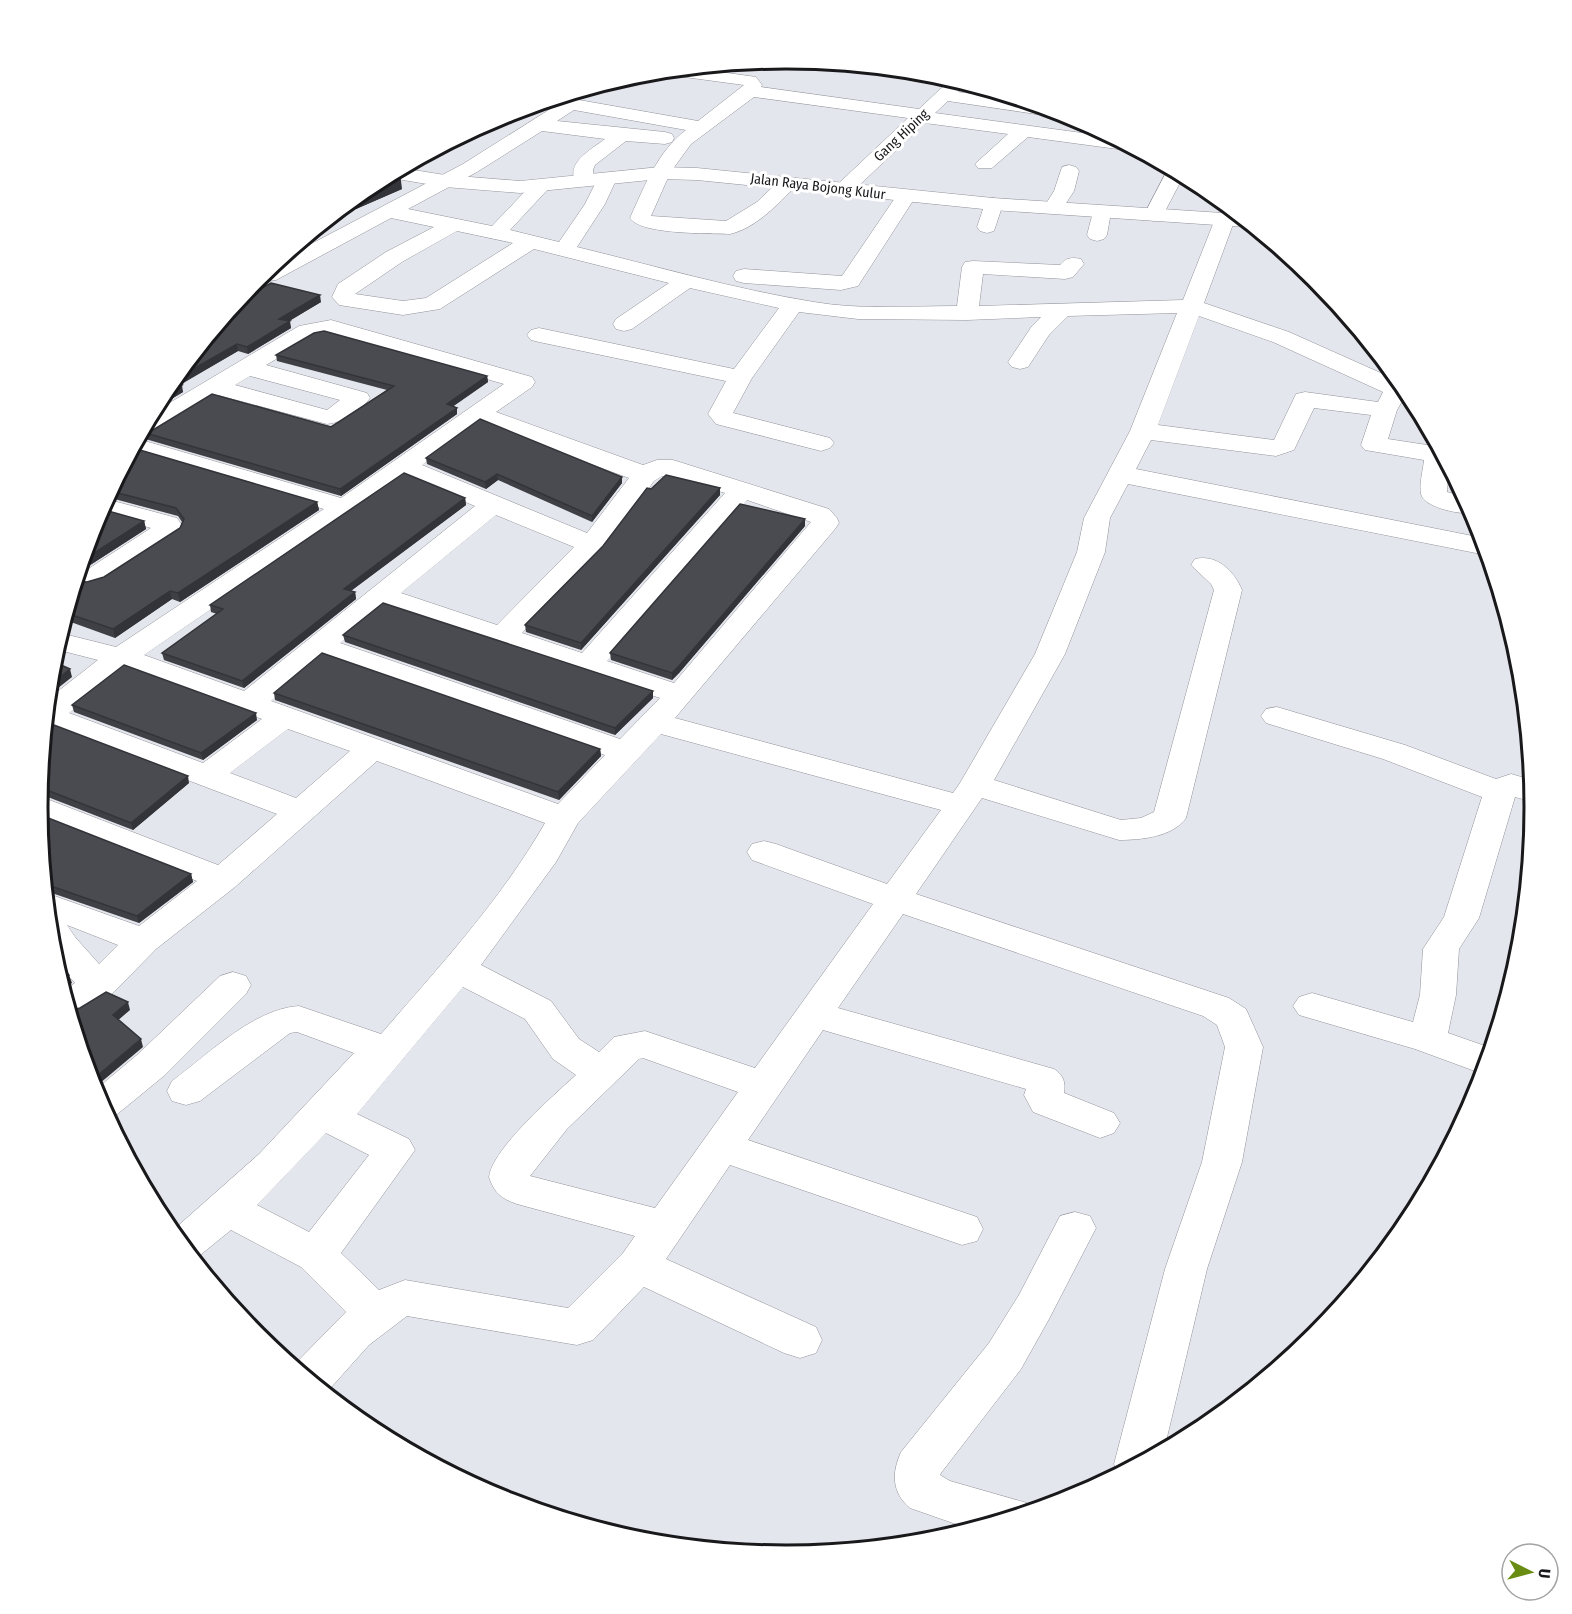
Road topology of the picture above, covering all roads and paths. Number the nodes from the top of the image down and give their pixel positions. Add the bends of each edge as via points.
1 (700, 74) edge
2 (951, 88) edge
3 (750, 91) junction
4 (944, 95) junction
5 (566, 103) edge
6 (571, 104) junction
7 (1012, 105) edge
8 (922, 116) junction
9 (542, 125) junction
10 (701, 127) junction
11 (1024, 130) junction
12 (1087, 134) edge
13 (622, 135) junction
14 (684, 140) junction
15 (985, 164) dead end
16 (1069, 171) dead end
17 (660, 173) junction
18 (405, 175) edge
19 (607, 178) junction
20 (1172, 179) edge
21 (584, 180) junction
22 (445, 181) junction
23 (789, 182) junction
24 (540, 187) junction
25 (844, 189) junction
26 (906, 196) junction
27 (993, 204) junction
28 (1054, 207) junction
29 (386, 211) junction
30 (1101, 212) junction
31 (1154, 215) junction
32 (1232, 220) edge
33 (1235, 222) edge
34 (454, 224) junction
35 (987, 227) dead end
36 (498, 233) junction
37 (1097, 235) dead end
38 (530, 242) junction
39 (563, 251) junction
40 (1074, 264) dead end
41 (285, 265) edge
42 (686, 281) junction
43 (715, 288) junction
44 (793, 304) junction
45 (1191, 306) junction
46 (1061, 311) junction
47 (967, 313) junction
48 (624, 324) dead end
49 (539, 335) dead end
50 (1020, 362) dead end
51 (245, 367) junction
52 (740, 377) junction
53 (213, 386) junction
54 (1396, 397) edge
55 (478, 414) junction
56 (158, 420) edge
57 (1143, 431) junction
58 (821, 443) dead end
59 (142, 448) edge
60 (1431, 450) edge
61 (1436, 459) edge
62 (402, 466) junction
63 (1119, 474) junction
64 (645, 475) junction
65 (742, 491) junction
66 (493, 504) junction
67 (1458, 504) edge
68 (345, 507) junction
69 (111, 509) edge
70 (1476, 545) edge
71 (592, 546) junction
72 (1205, 565) dead end
73 (84, 580) edge
74 (380, 596) junction
75 (502, 637) junction
76 (67, 643) edge
77 (319, 646) junction
78 (121, 657) junction
79 (588, 665) junction
80 (680, 695) junction
81 (249, 703) junction
82 (54, 710) edge
83 (285, 716) junction
84 (1277, 716) dead end
85 (53, 718) edge
86 (652, 722) junction
87 (373, 748) junction
88 (626, 752) junction
89 (206, 776) junction
90 (1517, 792) edge
91 (967, 795) junction
92 (48, 810) edge
93 (301, 811) junction
94 (564, 818) junction
95 (764, 852) dead end
96 (223, 879) junction
97 (894, 899) junction
98 (55, 907) edge
99 (143, 941) junction
100 (61, 944) edge
101 (458, 969) junction
102 (233, 985) dead end
103 (98, 986) junction
104 (74, 1001) edge
105 (1312, 1006) dead end
106 (813, 1014) junction
107 (1428, 1040) junction
108 (1479, 1059) edge
109 (602, 1073) junction
110 (763, 1086) junction
111 (186, 1091) dead end
112 (109, 1100) edge
113 (1100, 1123) dead end
114 (721, 1146) junction
115 (226, 1209) junction
116 (664, 1227) junction
117 (1075, 1228) dead end
118 (962, 1229) dead end
119 (190, 1241) edge
120 (316, 1256) junction
121 (638, 1265) junction
122 (374, 1313) junction
123 (800, 1340) dead end
124 (315, 1374) edge
125 (1139, 1454) edge
126 (996, 1514) edge

1 - 3 street via 750,81
2 - 4 street, Gang Hiping
3 - 8 street
3 - 10 street
4 - 7 street
4 - 8 street, Gang Hiping
5 - 6 street
6 - 9 street
6 - 10 street
8 - 11 street
8 - 25 street, Gang Hiping
9 - 13 street
9 - 22 street
10 - 14 street
11 - 12 street
11 - 15 street
13 - 14 street
13 - 21 street via 587,162
14 - 17 street
16 - 28 street
17 - 19 street, Jalan Raya Bojong Kulur
17 - 23 street, Jalan Raya Bojong Kulur
17 - 23 street via 641,219 722,229 764,207
18 - 22 street, Jalan Raya Bojong Kulur
19 - 21 street, Jalan Raya Bojong Kulur
19 - 39 street via 595,204
20 - 31 street
21 - 24 street, Jalan Raya Bojong Kulur
22 - 24 street, Jalan Raya Bojong Kulur
22 - 29 street
23 - 25 street, Jalan Raya Bojong Kulur
24 - 36 street
25 - 26 street, Jalan Raya Bojong Kulur
26 - 27 street, Jalan Raya Bojong Kulur
26 - 43 street via 850,281 737,276
27 - 28 street, Jalan Raya Bojong Kulur
27 - 35 street
28 - 30 street, Jalan Raya Bojong Kulur
29 - 34 street
29 - 41 street
30 - 31 street, Jalan Raya Bojong Kulur
30 - 37 street
31 - 32 street, Jalan Raya Bojong Kulur
33 - 45 street
34 - 36 street
34 - 38 street via 394,257 346,289 343,297 403,308 432,304
36 - 38 street
38 - 39 street
39 - 42 street
40 - 47 street via 1065,272 973,267
42 - 43 street
42 - 48 street
43 - 44 street
44 - 47 street via 858,312
44 - 52 street
45 - 46 street
45 - 54 street via 1281,337
45 - 57 street
46 - 47 street
46 - 50 street via 1035,338
49 - 52 street
51 - 53 street
51 - 53 street via 358,398 327,417
51 - 55 street via 307,331 331,327 523,382
52 - 58 street via 720,414
53 - 56 street
54 - 57 street via 1305,399 1285,445 1276,448
54 - 60 street via 1374,445
55 - 62 street
55 - 64 street
57 - 63 street
59 - 68 street
61 - 67 street via 1434,495
62 - 66 street
62 - 68 street
63 - 70 street
63 - 91 street via 1097,518 1091,552 1050,654
64 - 65 street via 657,468 673,468
64 - 71 street
65 - 79 street
65 - 80 street via 820,515 825,523
66 - 71 street
66 - 74 street
68 - 78 street
69 - 73 street via 170,528 95,577
71 - 75 street
72 - 91 street via 1224,580 1228,590 1169,818 1138,830 1119,830
74 - 75 street
74 - 77 street
75 - 79 street
76 - 78 street
77 - 81 street
77 - 88 street
78 - 81 street
78 - 82 street
79 - 80 street
80 - 86 street
81 - 83 street
83 - 87 street
83 - 89 street
84 - 90 street
85 - 89 street
86 - 88 street
86 - 91 street
87 - 93 street
87 - 94 street
88 - 94 street
89 - 93 street
90 - 107 street via 1461,918 1441,950 1438,995
91 - 97 street
92 - 96 street
93 - 96 street
94 - 101 street via 544,854
95 - 97 street
96 - 99 street
97 - 106 street
97 - 125 street via 1216,1007 1233,1018 1244,1047 1222,1162 1186,1269
98 - 99 street
99 - 103 street
100 - 103 street
101 - 109 street via 538,1010 566,1048
101 - 120 street via 334,1114 335,1120 395,1150
102 - 112 street via 151,1065
103 - 104 street
105 - 107 street
106 - 110 street
106 - 113 street via 1040,1079 1046,1083 1047,1102
107 - 108 street
109 - 110 street via 627,1047 645,1044
109 - 116 street via 553,1119 511,1168 510,1182 517,1188
110 - 114 street
111 - 115 street via 285,1020 299,1019 374,1049 364,1067 273,1165
114 - 116 street
114 - 118 street
115 - 119 street
115 - 120 street
116 - 121 street
117 - 126 street via 1005,1356 918,1466 916,1480 921,1490
120 - 122 street
121 - 122 street via 577,1327 405,1298
121 - 123 street
122 - 124 street

